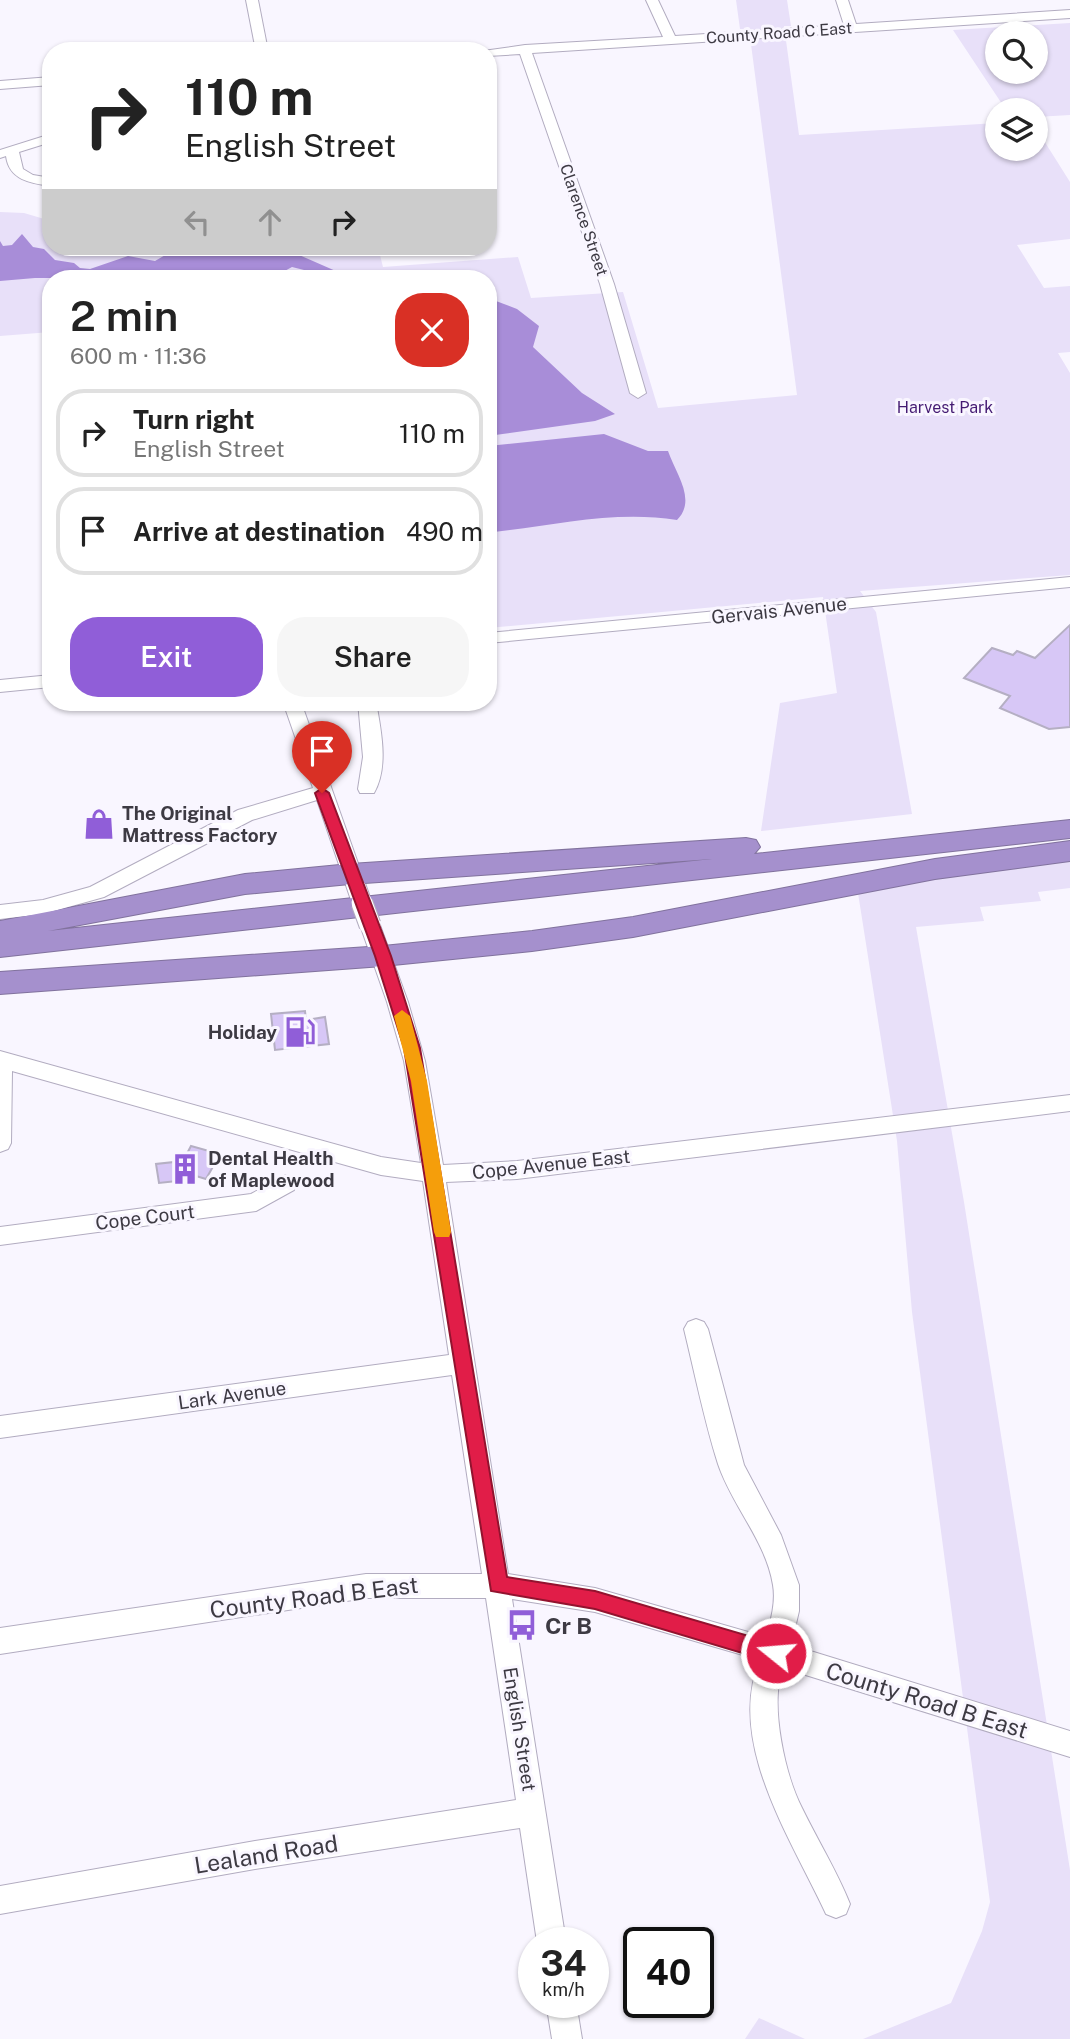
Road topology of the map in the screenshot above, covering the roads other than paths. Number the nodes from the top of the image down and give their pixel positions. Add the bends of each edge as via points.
1 (252, 0) edge
2 (652, 0) edge
3 (842, 0) edge
4 (1070, 14) edge
5 (851, 28) junction
6 (671, 40) junction
7 (260, 42) edge
8 (525, 49) junction
9 (497, 51) edge
10 (42, 82) edge
11 (0, 85) edge
12 (42, 141) edge
13 (6, 153) edge
14 (42, 180) edge
15 (638, 393) dead end
16 (1070, 582) edge
17 (497, 637) edge
18 (42, 682) edge
19 (0, 686) edge
20 (295, 711) edge
21 (368, 711) edge
22 (367, 789) dead end
23 (322, 793) junction
24 (1065, 840) edge
25 (353, 881) junction
26 (0, 912) edge
27 (0, 930) edge
28 (0, 947) edge
29 (380, 949) junction
30 (0, 963) edge
31 (0, 983) edge
32 (1, 1060) edge
33 (1070, 1103) edge
34 (0, 1143) edge
35 (434, 1174) junction
36 (286, 1184) dead end
37 (0, 1236) edge
38 (696, 1329) dead end
39 (463, 1363) junction
40 (0, 1427) edge
41 (498, 1585) junction
42 (0, 1641) edge
43 (776, 1653) junction
44 (1070, 1744) edge
45 (532, 1812) junction
46 (0, 1900) edge
47 (836, 1904) dead end
48 (550, 1927) edge
49 (564, 2018) edge
50 (567, 2039) edge

1 - 7 street
2 - 6 street
3 - 5 street
4 - 5 street, County Road C East
5 - 6 street, County Road C East
6 - 8 street, County Road C East
8 - 9 street, County Road C East
8 - 15 street, Clarence Street via 607,284
10 - 11 street
12 - 13 street
13 - 14 street via 18,172
16 - 17 street, Gervais Avenue
18 - 19 street
20 - 23 street, English Street
21 - 22 street via 372,775
23 - 25 street, English Street
23 - 26 street via 245,815 97,892 43,907
24 - 25 highway via 986,832
24 - 28 highway
24 - 29 highway via 606,932
24 - 30 highway
25 - 27 highway via 215,889
25 - 29 street, English Street, bridge
29 - 31 highway
29 - 35 street, English Street via 412,1048
32 - 34 street
32 - 35 street, Cope Avenue East via 343,1158
33 - 35 street, Cope Avenue East via 517,1170
35 - 39 street, English Street
36 - 37 street, Cope Court via 256,1202
38 - 43 street via 731,1465 781,1563 786,1611
39 - 40 street, Lark Avenue
39 - 41 street, English Street
41 - 42 street, County Road B East via 366,1586
41 - 43 street, County Road B East via 595,1600
41 - 45 street, English Street
43 - 44 street, County Road B East
43 - 47 street via 766,1677 764,1716 776,1777 790,1815
45 - 46 street, Lealand Road
45 - 48 street, English Street
49 - 50 street

